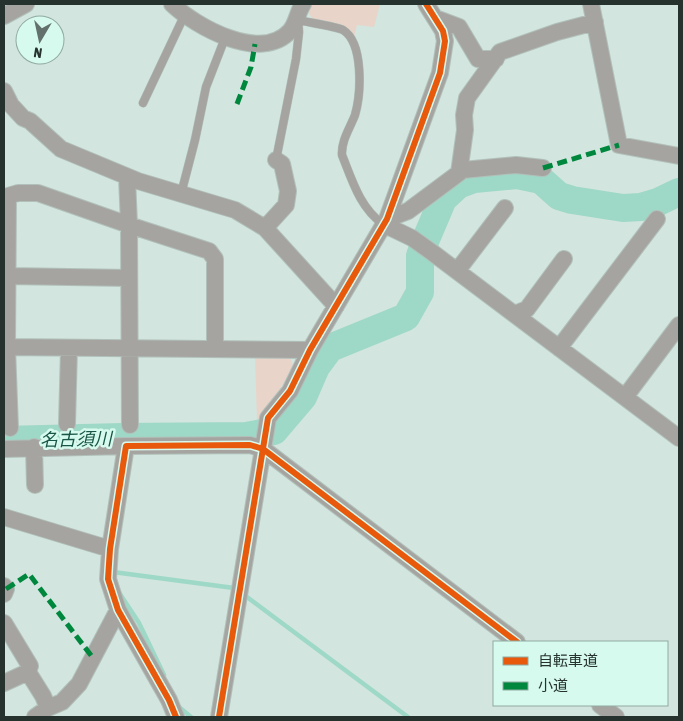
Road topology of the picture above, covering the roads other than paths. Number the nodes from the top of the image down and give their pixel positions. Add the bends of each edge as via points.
1 (26, 4) edge
2 (303, 4) edge
3 (426, 4) edge
4 (591, 4) edge
5 (178, 9) edge
6 (4, 16) edge
7 (435, 18) junction
8 (298, 20) junction
9 (595, 22) junction
10 (225, 38) junction
11 (496, 58) junction
12 (4, 91) edge
13 (143, 103) dead end
14 (679, 156) edge
15 (276, 160) joint
16 (543, 168) dead end
17 (459, 172) junction
18 (127, 177) junction
19 (181, 194) junction
20 (506, 208) dead end
21 (657, 219) dead end
22 (385, 222) junction
23 (129, 225) junction
24 (264, 228) junction
25 (564, 259) dead end
26 (457, 271) junction
27 (8, 276) junction
28 (129, 278) junction
29 (336, 306) junction
30 (515, 314) junction
31 (679, 325) edge
32 (6, 347) edge
33 (69, 348) junction
34 (559, 348) junction
35 (129, 349) junction
36 (215, 349) junction
37 (310, 350) junction
38 (625, 397) junction
39 (67, 424) dead end
40 (130, 425) dead end
41 (10, 428) dead end
42 (679, 438) edge
43 (126, 446) junction
44 (34, 447) junction
45 (264, 448) junction
46 (4, 449) edge
47 (35, 485) dead end
48 (4, 517) edge
49 (111, 545) junction
50 (4, 586) edge
51 (4, 594) edge
52 (118, 610) junction
53 (4, 623) edge
54 (516, 641) edge
55 (28, 672) junction
56 (4, 683) edge
57 (601, 706) edge
58 (42, 713) edge
59 (176, 717) edge
60 (220, 717) edge
61 (616, 717) edge

1 - 6 street
2 - 8 street
3 - 7 street
4 - 9 street
5 - 10 street
5 - 13 lane
7 - 11 street via 459,27 478,58
7 - 22 street via 445,40 440,73
8 - 10 street via 289,32 266,43
8 - 15 lane via 296,58
8 - 22 lane via 343,30 351,38 360,76 359,95 342,155 361,200 372,217
9 - 11 street via 506,49
9 - 14 street via 619,145
10 - 19 lane via 206,87
11 - 17 street via 467,98
12 - 18 street via 23,118 61,149
15 - 24 street via 282,164 288,191 286,205
16 - 17 street via 516,165
17 - 22 street via 408,211
18 - 19 street
18 - 23 street
19 - 24 street via 235,210
20 - 26 street
21 - 34 street
22 - 26 street
22 - 29 street
23 - 27 street via 38,193 8,196
23 - 28 street
23 - 36 street via 209,251 216,259
24 - 29 street
25 - 30 street via 527,309
26 - 30 street
27 - 28 street
27 - 32 street
28 - 35 street
29 - 37 street
30 - 34 street
31 - 38 street
32 - 33 street
32 - 41 street
33 - 35 street
33 - 39 street
34 - 38 street
35 - 36 street
35 - 40 street
36 - 37 street
37 - 45 street via 290,391 268,418
38 - 42 street
43 - 44 street
43 - 45 street via 250,445
43 - 49 street
44 - 46 street
44 - 47 street
45 - 54 street
45 - 60 street
48 - 49 street
49 - 52 street via 108,579
50 - 51 street
52 - 58 street via 79,684 62,702
52 - 59 street
53 - 55 street via 30,666
55 - 56 street
55 - 58 street via 43,696
57 - 61 street

